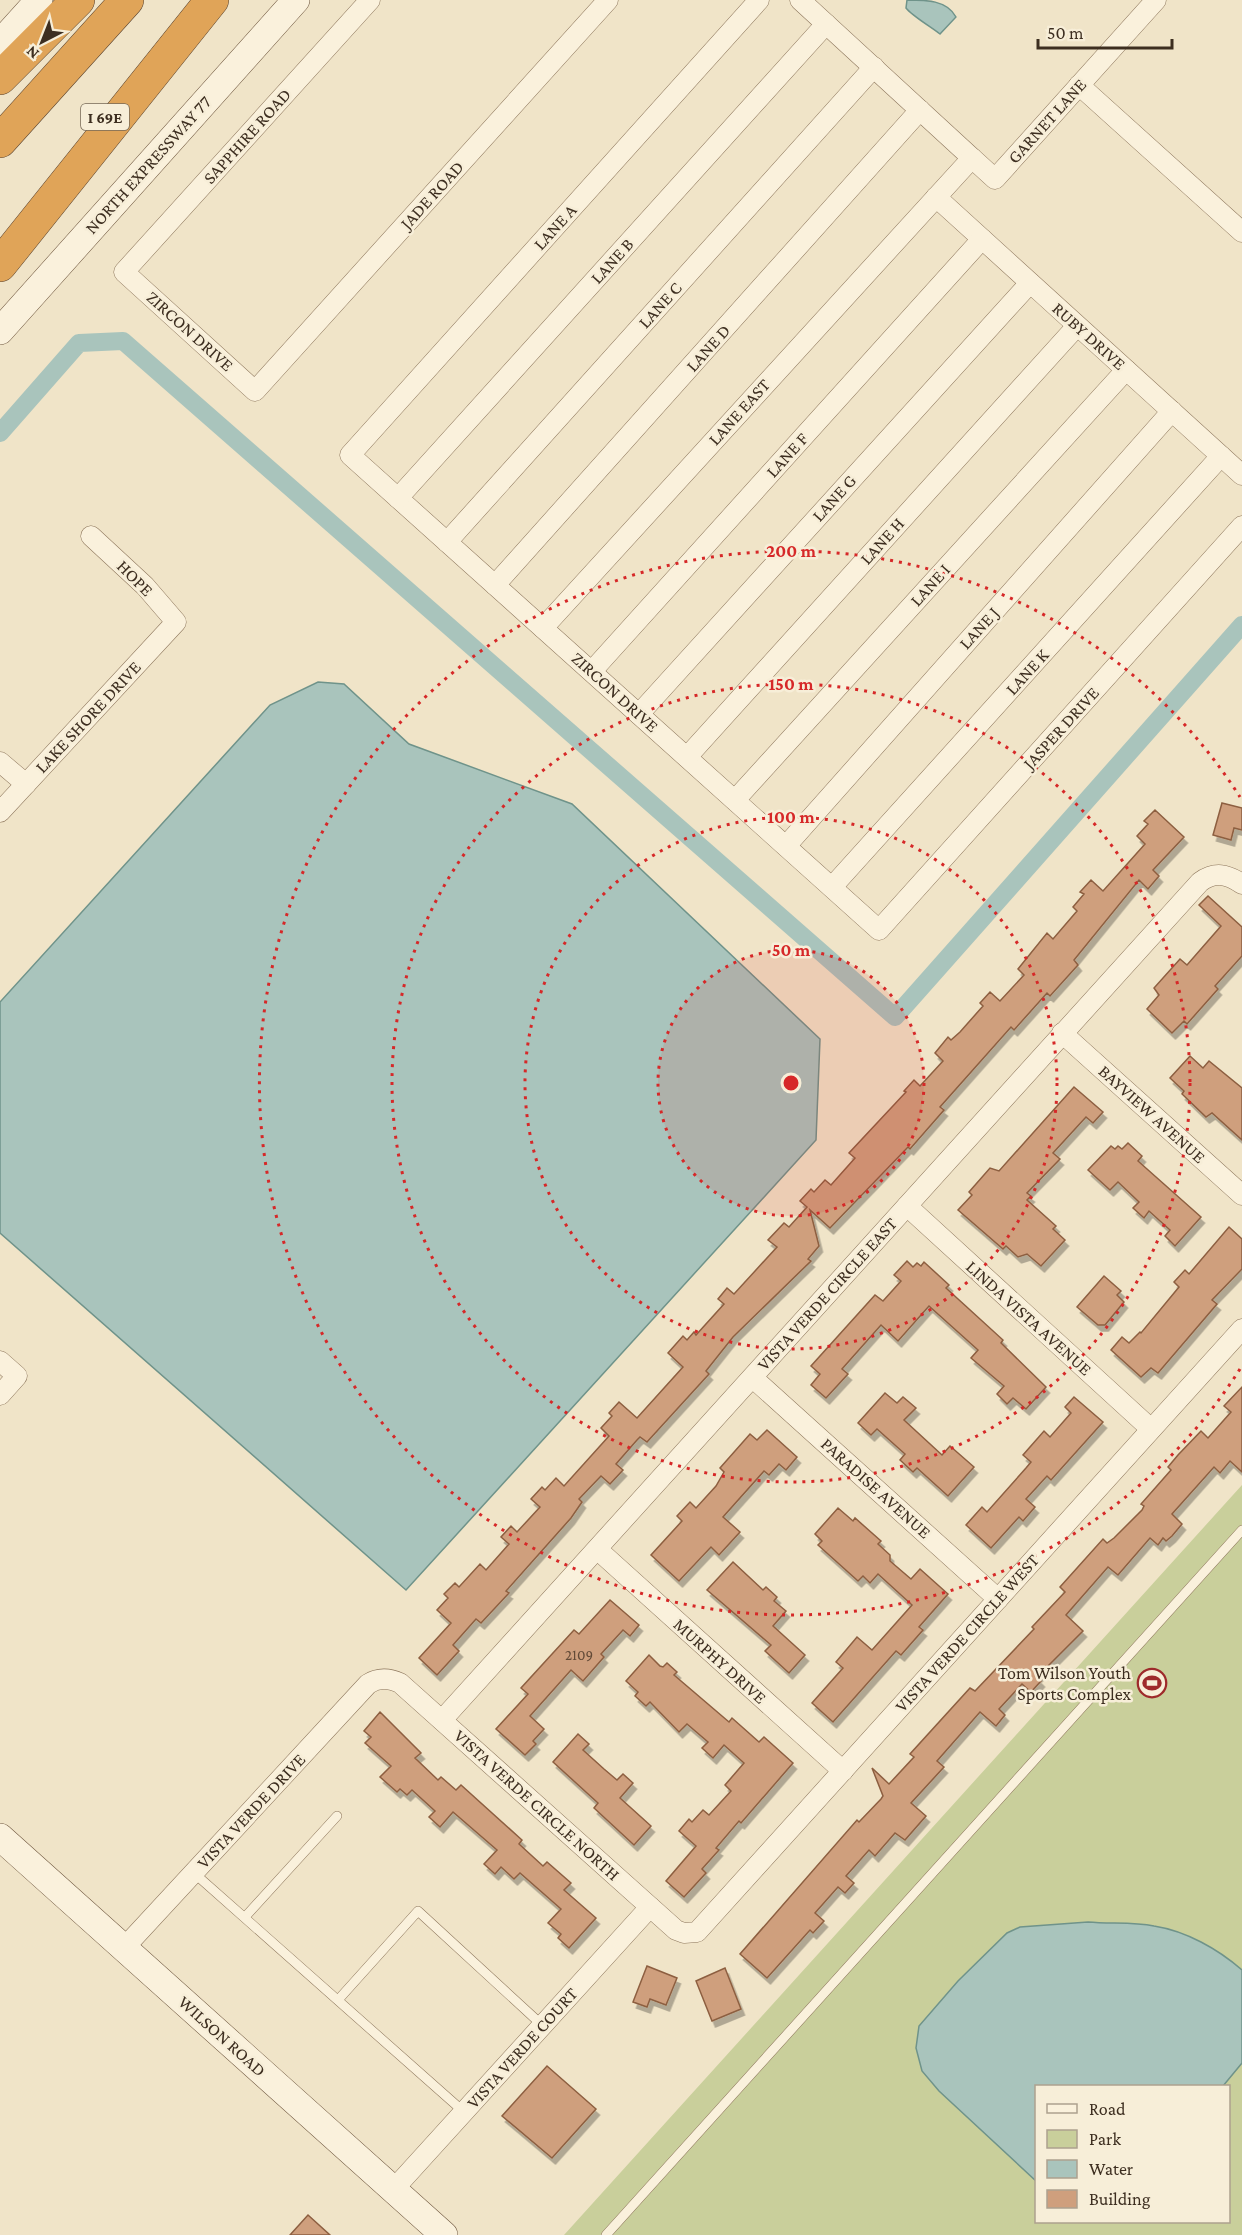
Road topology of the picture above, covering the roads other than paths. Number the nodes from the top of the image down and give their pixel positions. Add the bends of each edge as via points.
1 (39, 0) edge
2 (78, 0) edge
3 (127, 0) edge
4 (211, 0) edge
5 (297, 0) edge
6 (370, 0) edge
7 (608, 0) edge
8 (759, 0) edge
9 (800, 0) edge
10 (1156, 0) edge
11 (826, 24) junction
12 (0, 43) edge
13 (874, 67) junction
14 (0, 78) edge
15 (1079, 85) junction
16 (920, 110) junction
17 (0, 141) edge
18 (972, 158) junction
19 (936, 197) junction
20 (1242, 232) edge
21 (0, 234) edge
22 (982, 239) junction
23 (0, 265) edge
24 (124, 272) joint
25 (1030, 283) junction
26 (1077, 326) junction
27 (0, 331) edge
28 (1126, 370) junction
29 (255, 391) joint
30 (1172, 411) junction
31 (350, 455) joint
32 (1221, 456) junction
33 (1242, 475) edge
34 (398, 498) junction
35 (1242, 526) edge
36 (91, 536) dead end
37 (447, 542) junction
38 (495, 585) junction
39 (176, 622) joint
40 (543, 628) junction
41 (592, 671) junction
42 (639, 714) junction
43 (687, 757) junction
44 (0, 762) edge
45 (26, 784) junction
46 (735, 800) junction
47 (0, 812) edge
48 (786, 846) junction
49 (1242, 884) edge
50 (832, 887) junction
51 (879, 930) joint
52 (1062, 1033) junction
53 (1242, 1195) edge
54 (907, 1206) junction
55 (1242, 1329) edge
56 (0, 1361) edge
57 (753, 1378) junction
58 (0, 1395) edge
59 (1151, 1429) junction
60 (1242, 1530) edge
61 (598, 1550) junction
62 (998, 1599) junction
63 (382, 1679) joint
64 (442, 1720) junction
65 (843, 1771) junction
66 (337, 1816) dead end
67 (0, 1837) edge
68 (194, 1873) junction
69 (650, 1907) junction
70 (244, 1917) junction
71 (691, 1934) joint
72 (124, 1948) junction
73 (338, 2000) junction
74 (542, 2025) junction
75 (464, 2112) junction
76 (393, 2190) junction
77 (444, 2235) edge
78 (606, 2235) edge

1 - 12 main road
2 - 14 highway
3 - 17 highway
4 - 21 highway, I 69E
4 - 23 highway
5 - 27 main road, NORTH EXPRESSWAY 77
6 - 24 street, SAPPHIRE ROAD
7 - 29 street, JADE ROAD
8 - 31 street, LANE A
9 - 11 street
10 - 15 street, GARNET LANE
11 - 13 street
11 - 34 street, LANE B
13 - 16 street
13 - 37 street, LANE C
15 - 18 street, GARNET LANE via 994,179
15 - 20 street
16 - 18 street
16 - 38 street, LANE D
18 - 19 street
19 - 22 street, RUBY DRIVE
19 - 40 street, LANE EAST
22 - 25 street, RUBY DRIVE
22 - 41 street, LANE F
24 - 29 street, ZIRCON DRIVE
25 - 26 street, RUBY DRIVE
25 - 42 street, LANE G
26 - 28 street, RUBY DRIVE
26 - 43 street, LANE H
28 - 30 street, RUBY DRIVE
28 - 46 street, LANE I
30 - 32 street, RUBY DRIVE
30 - 48 street, LANE J
31 - 34 street, ZIRCON DRIVE
32 - 33 street, RUBY DRIVE
32 - 50 street, LANE K
34 - 37 street, ZIRCON DRIVE
35 - 51 street, JASPER DRIVE
36 - 39 street, HOPE via 145,586
37 - 38 street, ZIRCON DRIVE
38 - 40 street, ZIRCON DRIVE
39 - 45 street, LAKE SHORE DRIVE
40 - 41 street, ZIRCON DRIVE
41 - 42 street, ZIRCON DRIVE
42 - 43 street, ZIRCON DRIVE
43 - 46 street, ZIRCON DRIVE
44 - 45 street
45 - 47 street, LAKE SHORE DRIVE
46 - 48 street, ZIRCON DRIVE
48 - 50 street, ZIRCON DRIVE
49 - 52 street, VISTA VERDE CIRCLE EAST via 1216,874 1200,882
50 - 51 street, ZIRCON DRIVE
52 - 53 street, BAYVIEW AVENUE
52 - 54 street, VISTA VERDE CIRCLE EAST
54 - 57 street, VISTA VERDE CIRCLE EAST
54 - 59 street, LINDA VISTA AVENUE
55 - 59 street, VISTA VERDE CIRCLE WEST
56 - 58 street via 17,1376
57 - 61 street, VISTA VERDE CIRCLE EAST
57 - 62 street, PARADISE AVENUE
59 - 62 street, VISTA VERDE CIRCLE WEST
60 - 78 lane
61 - 64 street, VISTA VERDE CIRCLE EAST
61 - 65 street, MURPHY DRIVE
62 - 65 street, VISTA VERDE CIRCLE WEST
63 - 64 street, VISTA VERDE CIRCLE NORTH via 400,1683
63 - 68 street, VISTA VERDE DRIVE via 368,1684
64 - 69 street, VISTA VERDE CIRCLE NORTH
65 - 71 street, VISTA VERDE CIRCLE WEST via 704,1927
66 - 70 lane
67 - 72 main road, WILSON ROAD
68 - 70 lane
68 - 72 street, VISTA VERDE DRIVE
69 - 71 street, VISTA VERDE CIRCLE NORTH via 676,1930
69 - 74 street, VISTA VERDE COURT
70 - 73 lane
72 - 76 main road, WILSON ROAD
73 - 74 lane via 418,1911
73 - 75 lane
74 - 75 street, VISTA VERDE COURT
75 - 76 street, VISTA VERDE COURT
76 - 77 main road, WILSON ROAD

